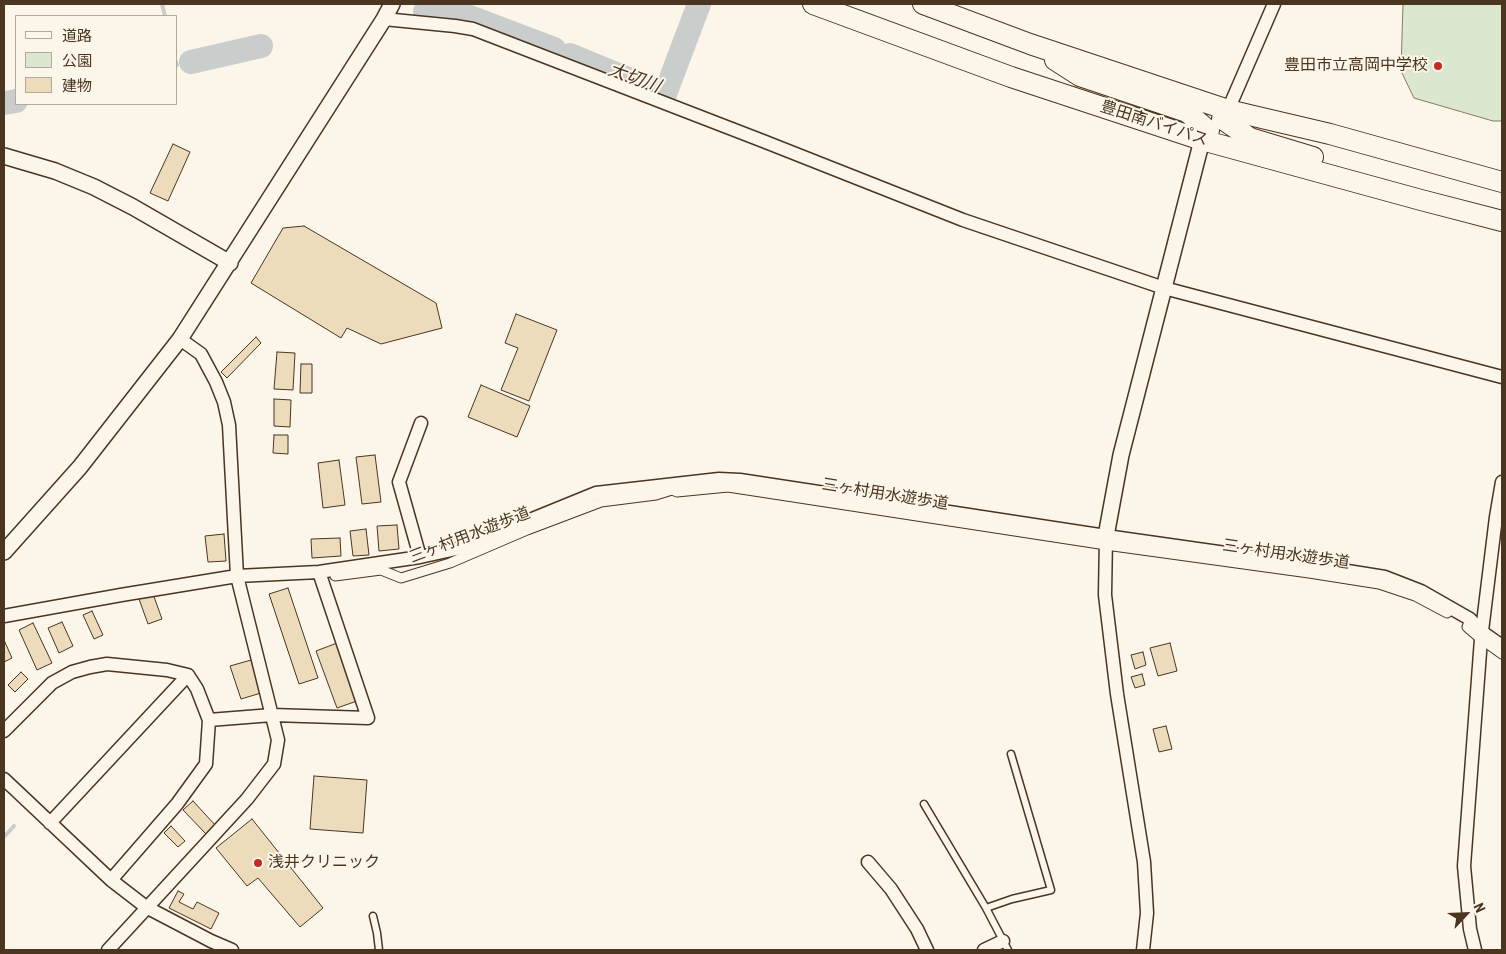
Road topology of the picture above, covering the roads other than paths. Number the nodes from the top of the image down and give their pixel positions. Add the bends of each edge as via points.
1 (392, 4) edge
2 (813, 4) edge
3 (923, 4) edge
4 (1274, 4) edge
5 (384, 19) junction
6 (1030, 44) junction
7 (1215, 125) junction
8 (4, 156) edge
9 (1502, 182) edge
10 (1420, 200) junction
11 (1502, 221) edge
12 (230, 263) junction
13 (1164, 288) junction
14 (180, 339) junction
15 (1502, 377) edge
16 (421, 424) dead end
17 (1502, 482) edge
18 (1106, 540) junction
19 (4, 552) edge
20 (420, 557) junction
21 (319, 575) junction
22 (237, 576) junction
23 (4, 616) edge
24 (1481, 636) junction
25 (1502, 646) edge
26 (1502, 654) edge
27 (188, 675) junction
28 (272, 715) junction
29 (210, 720) junction
30 (4, 731) edge
31 (1011, 754) dead end
32 (4, 779) edge
33 (924, 804) dead end
34 (50, 823) junction
35 (868, 862) dead end
36 (111, 880) junction
37 (146, 907) junction
38 (986, 908) junction
39 (374, 916) dead end
40 (210, 946) edge
41 (1006, 946) edge
42 (108, 950) edge
43 (232, 950) edge
44 (379, 950) edge
45 (927, 950) edge
46 (984, 950) edge
47 (1143, 950) edge
48 (1475, 950) edge

1 - 5 street
2 - 7 highway, 豊田南バイパス via 1011,77
3 - 6 highway, 豊田南バイパス
4 - 7 street
5 - 12 street
5 - 13 street via 473,29 963,220
6 - 7 highway, 豊田南バイパス
6 - 7 highway via 1080,76 1187,112
7 - 9 highway, 豊田南バイパス via 1330,134
7 - 10 highway, 豊田南バイパス
7 - 10 highway via 1385,179
7 - 13 street
8 - 12 street via 94,187
10 - 11 highway, 豊田南バイパス
12 - 14 street
13 - 15 street
13 - 18 street via 1121,455
14 - 19 street via 80,467
14 - 22 street via 201,354 224,402
16 - 20 street via 399,482
17 - 24 street
18 - 20 street via 719,479 596,493 461,548
18 - 21 street, 三ヶ村用水遊歩道 via 728,487 672,490 601,502 450,563 401,578 381,570
18 - 24 street via 1310,565 1385,578 1421,591 1470,619
18 - 47 street via 1105,595 1114,674 1144,862 1147,913
20 - 21 street
21 - 22 street
21 - 28 street via 368,718
22 - 23 street
22 - 28 street
24 - 25 street
24 - 26 street
24 - 48 street via 1464,866
27 - 29 street
27 - 30 street via 107,664 90,666 52,683
27 - 34 street
28 - 29 street
28 - 37 street via 278,740 274,764 247,799
29 - 36 street via 206,764 177,804
31 - 38 lane via 1051,890
32 - 34 street
33 - 38 lane
34 - 36 street
35 - 45 street via 891,889
36 - 37 street
37 - 40 street
37 - 42 street
38 - 41 lane
39 - 44 lane
40 - 43 street
41 - 46 street

